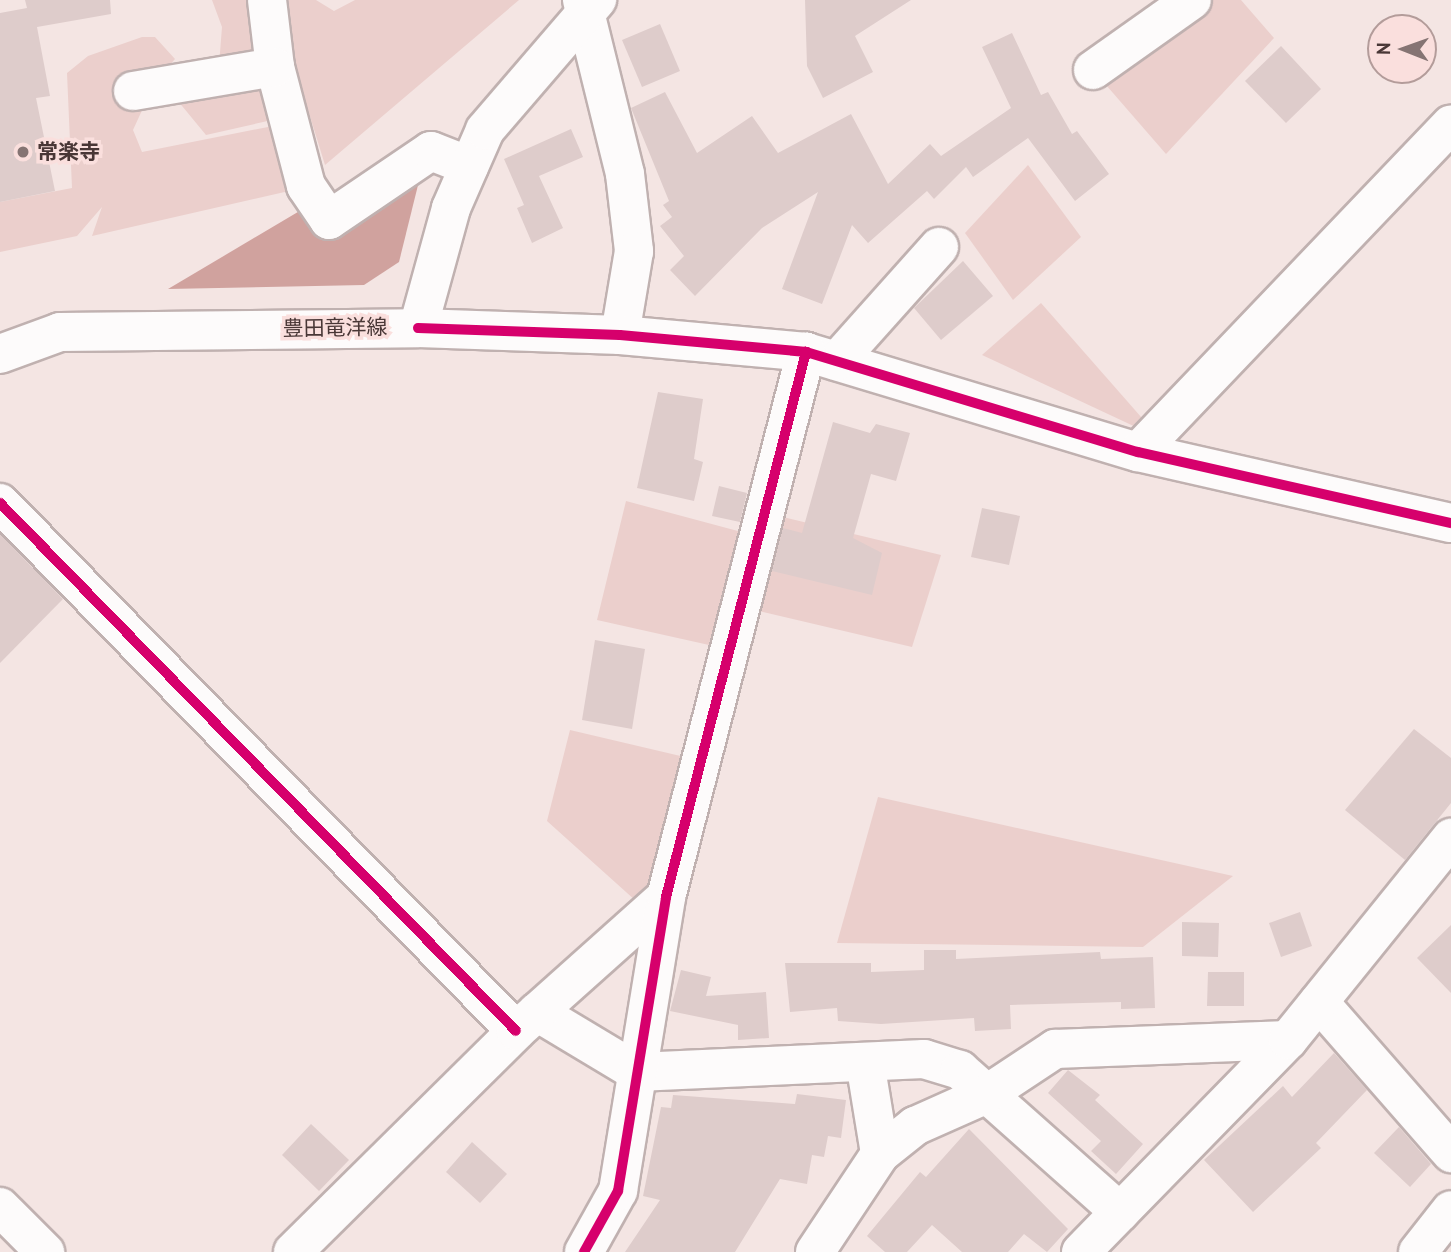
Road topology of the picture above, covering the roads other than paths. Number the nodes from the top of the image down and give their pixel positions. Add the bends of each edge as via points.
1 (267, 0) edge
2 (1192, 0) edge
3 (588, 3) edge
4 (275, 67) junction
5 (1093, 70) dead end
6 (133, 91) dead end
7 (1451, 124) edge
8 (469, 166) junction
9 (939, 247) dead end
10 (418, 328) junction
11 (620, 335) junction
12 (0, 354) edge
13 (822, 356) junction
14 (1138, 452) junction
15 (0, 503) edge
16 (1451, 523) edge
17 (1451, 838) edge
18 (666, 897) junction
19 (1319, 1002) junction
20 (527, 1021) junction
21 (1288, 1040) junction
22 (865, 1062) junction
23 (638, 1072) junction
24 (987, 1094) junction
25 (1451, 1153) edge
26 (880, 1154) junction
27 (0, 1207) edge
28 (1451, 1210) edge
29 (1120, 1212) junction
30 (45, 1252) edge
31 (293, 1252) edge
32 (584, 1252) edge
33 (815, 1252) edge
34 (1081, 1252) edge
35 (1418, 1252) edge

1 - 4 street
2 - 5 street
3 - 8 street, 豊田竜洋線 via 485,130
3 - 11 street via 625,174 634,251
4 - 6 street
4 - 8 street via 306,186 329,220 431,151
7 - 14 street
8 - 10 street, 豊田竜洋線 via 451,208
9 - 13 street
10 - 11 street
10 - 12 street, 豊田竜洋線 via 60,332
11 - 13 street
13 - 14 street
13 - 18 street
14 - 16 street
15 - 20 street
17 - 19 street
18 - 20 street
18 - 23 street
19 - 21 street
19 - 25 street
20 - 23 street
20 - 31 street
21 - 24 street via 1055,1049
21 - 29 street
22 - 23 street
22 - 24 street via 924,1059 960,1070
22 - 26 street
23 - 32 street via 618,1191
24 - 26 street via 915,1126
24 - 29 street
26 - 33 street
27 - 30 street
28 - 35 street
29 - 34 street

